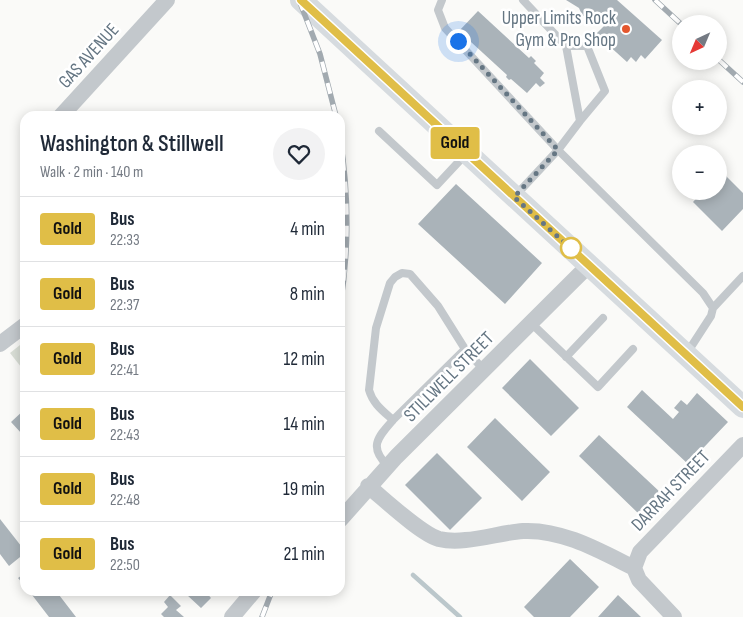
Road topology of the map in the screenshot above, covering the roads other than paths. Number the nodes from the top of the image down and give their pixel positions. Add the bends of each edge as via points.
1 (167, 0) edge
2 (301, 0) edge
3 (442, 0) edge
4 (522, 0) edge
5 (566, 46) junction
6 (67, 111) edge
7 (580, 121) junction
8 (379, 131) dead end
9 (558, 150) junction
10 (466, 153) junction
11 (514, 197) junction
12 (589, 265) junction
13 (743, 276) edge
14 (713, 308) junction
15 (603, 318) dead end
16 (531, 323) junction
17 (20, 328) edge
18 (0, 344) edge
19 (465, 349) junction
20 (633, 349) dead end
21 (686, 354) junction
22 (566, 357) junction
23 (484, 370) junction
24 (743, 407) edge
25 (393, 420) junction
26 (743, 445) edge
27 (388, 466) junction
28 (368, 486) junction
29 (345, 514) edge
30 (634, 568) junction
31 (248, 596) edge
32 (232, 617) edge
33 (674, 617) edge

1 - 6 street, GAS AVENUE
2 - 10 main road
3 - 9 lane via 438,10 446,28
4 - 5 lane
5 - 7 lane
5 - 7 lane via 587,46 605,91
7 - 9 lane
8 - 10 lane via 437,185
9 - 11 lane
9 - 14 lane via 703,293
10 - 11 main road
11 - 12 main road
12 - 16 street, STILLWELL STREET
12 - 21 main road
13 - 14 lane
14 - 21 lane
15 - 22 lane
16 - 22 lane
16 - 23 street, STILLWELL STREET
17 - 18 street
19 - 23 lane
19 - 25 lane
19 - 25 lane via 438,306 410,274 402,273 395,277 390,283 376,328 369,390 376,404
20 - 22 lane via 598,387
21 - 24 main road
23 - 27 street, STILLWELL STREET
25 - 27 lane via 378,437 376,450
26 - 30 street, DARRAH STREET via 640,552
27 - 28 street, STILLWELL STREET
28 - 29 street, STILLWELL STREET
28 - 30 street via 422,530 439,539 461,540 524,531 550,534 585,543
30 - 33 street via 640,580
31 - 32 street

